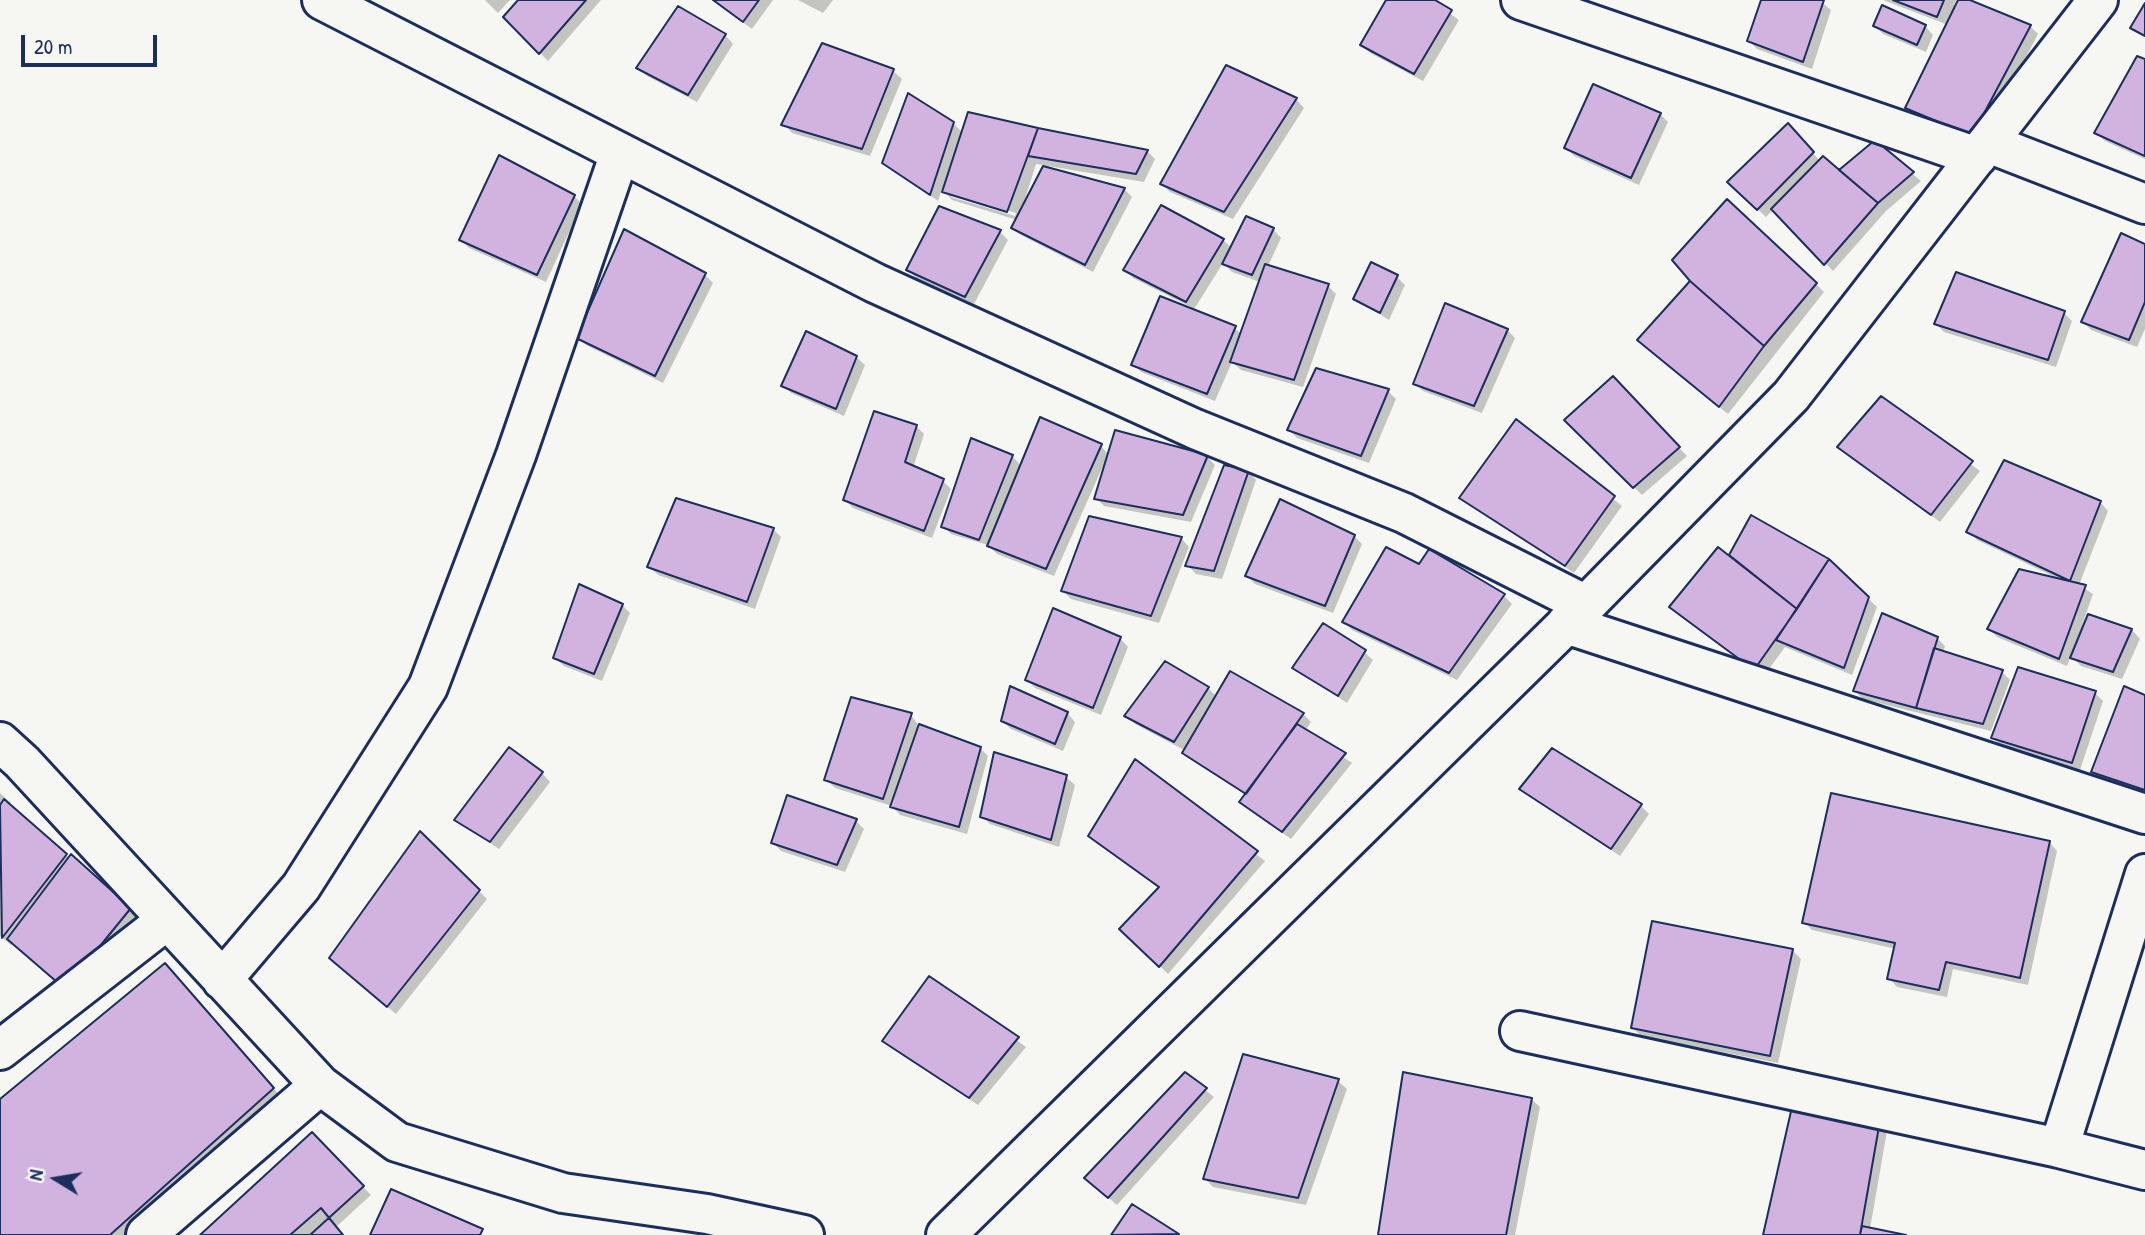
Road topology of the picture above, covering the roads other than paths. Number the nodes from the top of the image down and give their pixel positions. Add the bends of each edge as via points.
1 (322, 0) edge
2 (1521, 0) edge
3 (2098, 0) edge
4 (1982, 150) junction
5 (620, 153) junction
6 (2145, 204) edge
7 (1576, 614) junction
8 (0, 742) edge
9 (2145, 814) edge
10 (2145, 874) edge
11 (167, 920) junction
12 (222, 980) junction
13 (1520, 1031) dead end
14 (0, 1050) edge
15 (320, 1085) junction
16 (2059, 1148) junction
17 (2145, 1170) edge
18 (966, 1229) edge
19 (146, 1235) edge
20 (804, 1235) edge

1 - 5 street
2 - 4 street
3 - 4 street
4 - 6 street
4 - 7 street via 1791,396
5 - 7 street via 887,288 1195,429 1404,513
5 - 12 street via 516,455 428,687 301,887
7 - 9 street
7 - 18 street
8 - 11 street
10 - 16 street
11 - 12 street
11 - 14 street
12 - 15 street
13 - 16 street
15 - 19 street
15 - 20 street via 397,1142 563,1193 708,1214
16 - 17 street

